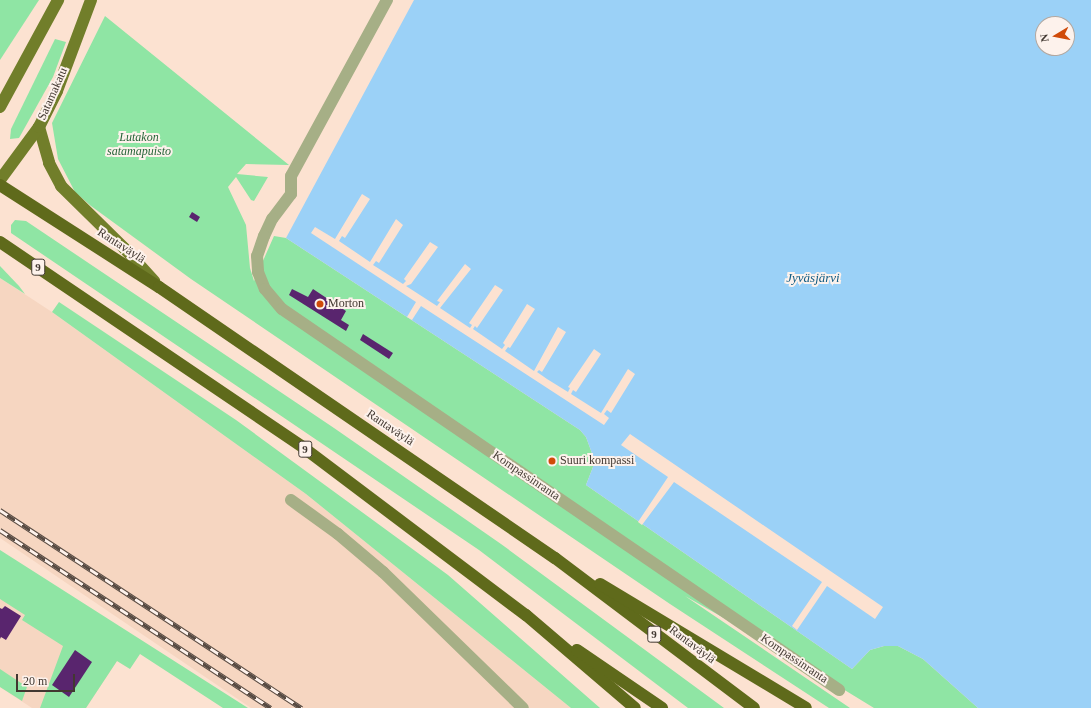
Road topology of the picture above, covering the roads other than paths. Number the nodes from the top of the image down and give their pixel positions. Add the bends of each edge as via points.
1 (58, 0) edge
2 (91, 0) edge
3 (387, 0) edge
4 (0, 107) edge
5 (39, 127) junction
6 (0, 180) edge
7 (0, 185) edge
8 (0, 242) edge
9 (159, 287) junction
10 (291, 500) dead end
11 (555, 558) junction
12 (526, 615) junction
13 (839, 690) dead end
14 (523, 708) edge
15 (635, 708) edge
16 (662, 708) edge
17 (754, 708) edge
18 (806, 708) edge

1 - 4 main road
2 - 5 main road, Satamakatu via 56,91
3 - 13 lane, Kompassinranta via 291,176 291,194 272,219 264,236 257,256 258,272 264,289 282,309
5 - 6 main road, Satamakatu
5 - 9 main road via 49,163 61,186 124,248
7 - 9 highway, Rantaväylä / 9
8 - 12 highway, 9 via 304,448
9 - 11 highway, Rantaväylä / 9
10 - 14 lane via 338,534 383,572
11 - 17 highway, Rantaväylä / 9
11 - 18 highway
12 - 15 highway, 9
12 - 16 highway

